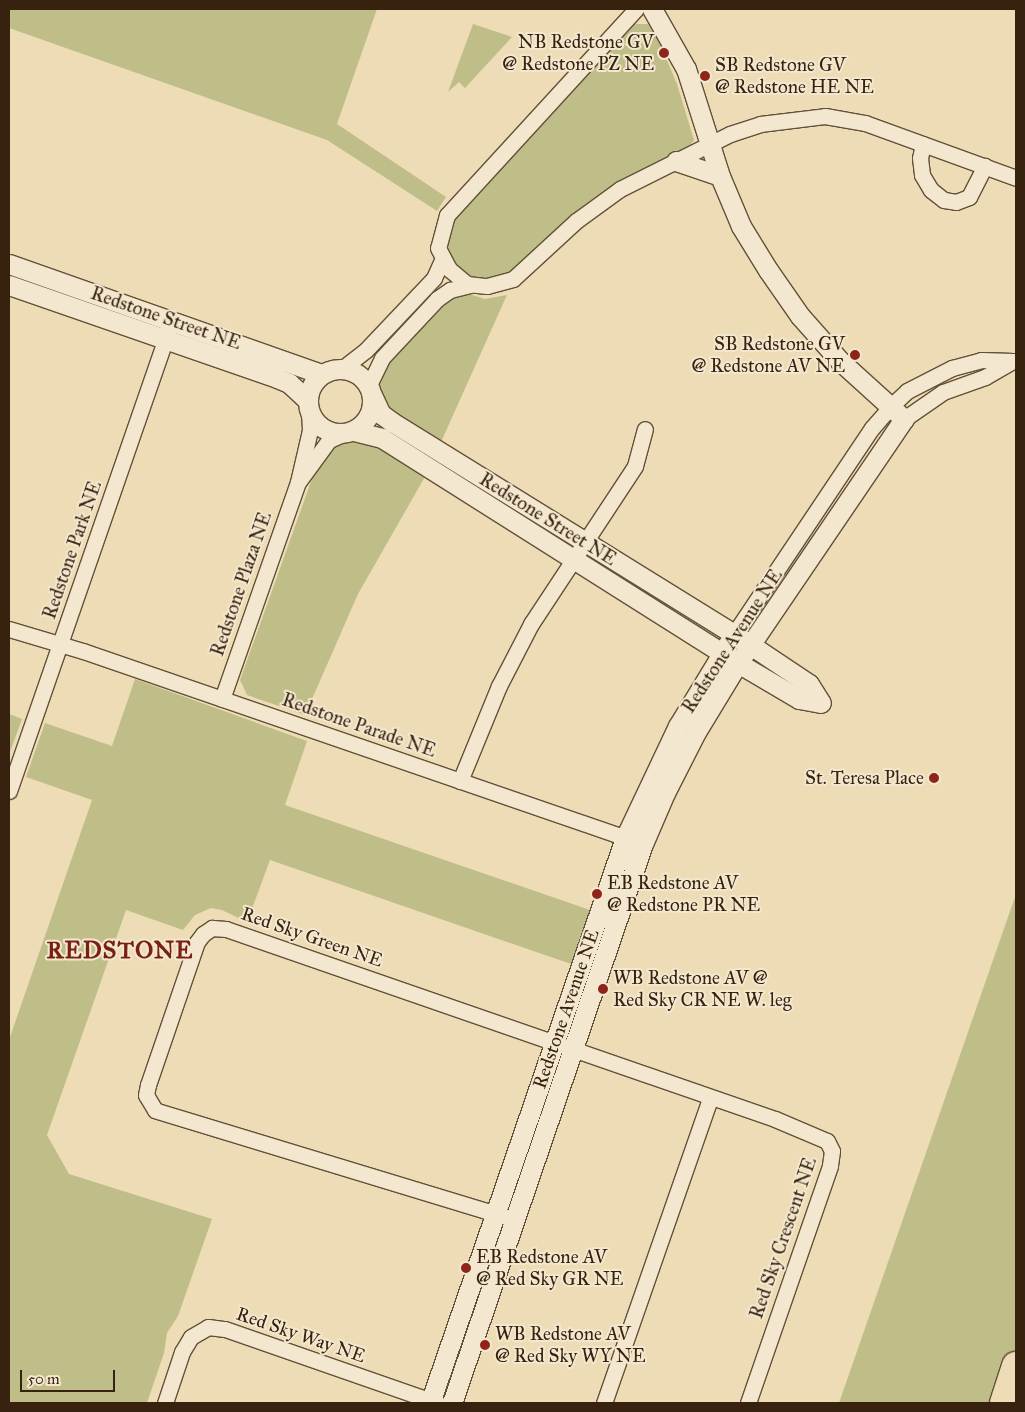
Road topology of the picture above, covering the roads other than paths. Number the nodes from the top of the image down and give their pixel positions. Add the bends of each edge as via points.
1 (636, 9) edge
2 (652, 9) edge
3 (711, 144) junction
4 (923, 144) junction
5 (676, 160) junction
6 (985, 166) junction
7 (720, 176) junction
8 (1016, 178) edge
9 (442, 260) junction
10 (9, 264) edge
11 (9, 285) edge
12 (470, 285) junction
13 (172, 320) junction
14 (165, 339) junction
15 (1015, 360) edge
16 (343, 368) junction
17 (321, 374) junction
18 (370, 390) junction
19 (308, 405) junction
20 (890, 407) junction
21 (904, 419) junction
22 (645, 429) dead end
23 (348, 432) junction
24 (298, 482) junction
25 (585, 542) junction
26 (572, 559) junction
27 (9, 629) edge
28 (734, 634) junction
29 (750, 645) junction
30 (61, 646) junction
31 (721, 652) junction
32 (738, 663) junction
33 (222, 700) junction
34 (460, 781) junction
35 (9, 792) edge
36 (625, 838) junction
37 (643, 844) junction
38 (555, 1042) junction
39 (575, 1050) junction
40 (710, 1099) junction
41 (496, 1213) junction
42 (516, 1220) junction
43 (1016, 1366) edge
44 (433, 1402) edge
45 (165, 1403) edge
46 (452, 1403) edge
47 (604, 1403) edge
48 (748, 1403) edge
49 (1004, 1403) edge

1 - 9 street via 447,215 439,239
2 - 3 street via 686,69
3 - 4 street via 760,124 825,116 865,123
3 - 5 street
3 - 7 street
4 - 6 street
4 - 6 street via 920,158 922,175 931,190 944,200 956,202 969,197
5 - 7 street
5 - 12 street via 648,172 596,206 513,279 487,286
6 - 8 street
7 - 20 street via 741,226 800,316 840,361
9 - 12 street via 457,277
9 - 16 street via 431,281 354,361
10 - 13 street, Redstone Street NE
11 - 14 street, Redstone Street NE
12 - 18 street via 450,290 437,299 382,358
13 - 14 street, Redstone Park NE
13 - 17 street, Redstone Street NE
14 - 19 street, Redstone Street NE via 289,383
14 - 30 street, Redstone Park NE
15 - 20 street, Redstone Avenue NE via 981,360 952,368 907,391
15 - 21 street via 985,377 943,392
16 - 17 street
16 - 18 street via 353,371
17 - 19 street via 312,385
18 - 23 street via 369,416
18 - 25 street, Redstone Street NE via 381,414 392,422
19 - 23 street via 322,428
19 - 24 street, Redstone Plaza NE via 310,430
20 - 21 street
20 - 28 street, Redstone Avenue NE via 872,428
21 - 29 street, Redstone Avenue NE
22 - 25 street via 635,466
23 - 24 street, Redstone Plaza NE via 329,440
23 - 26 street, Redstone Street NE via 382,438
24 - 33 street, Redstone Plaza NE
25 - 26 street
25 - 28 street, Redstone Street NE
26 - 31 street, Redstone Street NE
26 - 34 street via 531,624 499,686
27 - 30 street, Redstone Parade NE
28 - 29 street, Redstone Street NE
28 - 31 street, Redstone Avenue NE
29 - 32 street, Redstone Avenue NE
29 - 32 street, Redstone Street NE via 809,684 821,703 798,699
30 - 33 street, Redstone Parade NE
30 - 35 street, Redstone Park NE
31 - 32 street, Redstone Street NE
31 - 36 street, Redstone Avenue NE via 678,726
32 - 37 street, Redstone Avenue NE via 696,732
33 - 34 street, Redstone Parade NE
34 - 36 street, Redstone Parade NE
36 - 37 street, Redstone Parade NE
36 - 38 street, Redstone Avenue NE
37 - 39 street, Redstone Avenue NE
38 - 39 street, Red Sky Green NE
38 - 41 street, Redstone Avenue NE
38 - 41 street, Red Sky Green NE via 226,929 212,928 197,942 178,995 148,1085 146,1096 156,1110
39 - 40 street, Red Sky Crescent NE
39 - 42 street, Redstone Avenue NE
40 - 47 street
40 - 48 street, Red Sky Crescent NE via 819,1136 832,1151
41 - 42 street, Red Sky Green NE
41 - 44 street, Redstone Avenue NE
42 - 46 street, Redstone Avenue NE
43 - 49 highway
44 - 45 street, Red Sky Way NE via 225,1329 208,1327 191,1337 182,1352

